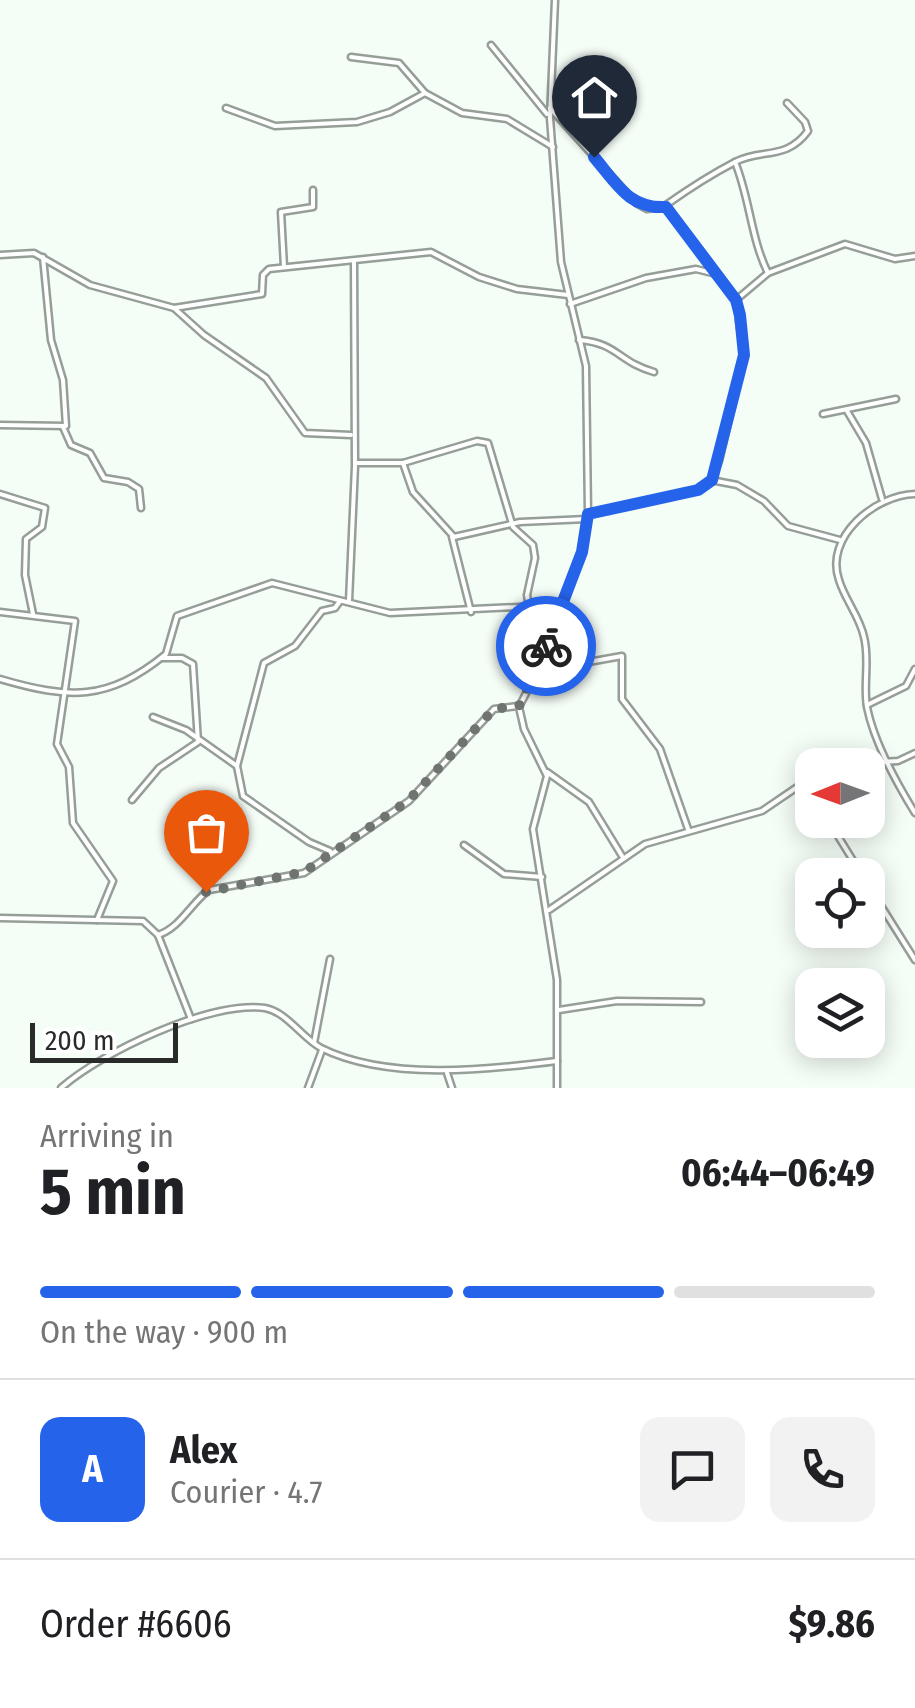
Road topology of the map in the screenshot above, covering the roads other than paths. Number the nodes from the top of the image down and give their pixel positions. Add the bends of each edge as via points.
1 (555, 0) edge
2 (491, 45) dead end
3 (351, 57) dead end
4 (424, 93) junction
5 (787, 104) dead end
6 (550, 107) junction
7 (226, 108) dead end
8 (550, 118) junction
9 (552, 146) junction
10 (735, 162) junction
11 (313, 190) dead end
12 (666, 207) junction
13 (0, 255) edge
14 (915, 256) edge
15 (43, 257) junction
16 (354, 262) junction
17 (284, 267) junction
18 (716, 274) junction
19 (768, 274) junction
20 (568, 295) junction
21 (736, 300) junction
22 (570, 304) junction
23 (174, 308) junction
24 (580, 340) junction
25 (654, 372) dead end
26 (896, 399) dead end
27 (846, 411) junction
28 (824, 414) dead end
29 (0, 424) edge
30 (63, 428) junction
31 (352, 435) junction
32 (354, 462) junction
33 (402, 463) junction
34 (712, 480) junction
35 (0, 494) edge
36 (915, 494) edge
37 (882, 501) junction
38 (141, 508) dead end
39 (588, 516) junction
40 (513, 524) junction
41 (452, 536) junction
42 (840, 540) junction
43 (340, 600) junction
44 (349, 604) junction
45 (560, 605) junction
46 (530, 607) junction
47 (0, 612) edge
48 (471, 612) junction
49 (33, 616) junction
50 (161, 658) junction
51 (915, 669) edge
52 (538, 671) junction
53 (0, 679) edge
54 (64, 695) junction
55 (867, 705) junction
56 (519, 706) junction
57 (153, 716) dead end
58 (198, 742) junction
59 (915, 752) edge
60 (885, 760) edge
61 (888, 760) junction
62 (237, 766) junction
63 (546, 771) junction
64 (795, 790) edge
65 (132, 800) dead end
66 (915, 813) edge
67 (688, 830) junction
68 (464, 844) dead end
69 (337, 850) junction
70 (622, 856) junction
71 (542, 877) junction
72 (549, 910) junction
73 (885, 911) edge
74 (0, 918) edge
75 (97, 920) junction
76 (158, 936) junction
77 (330, 959) dead end
78 (915, 960) edge
79 (701, 1002) dead end
80 (560, 1010) junction
81 (192, 1021) junction
82 (314, 1043) junction
83 (322, 1049) junction
84 (557, 1060) junction
85 (447, 1072) junction
86 (60, 1088) edge
87 (308, 1088) edge
88 (452, 1088) edge
89 (557, 1088) edge

1 - 6 street
2 - 8 street
3 - 4 street via 400,63
4 - 7 street via 357,122 275,126
4 - 9 street via 462,113 507,118
5 - 10 street via 806,122 806,134 777,154
6 - 8 street
6 - 12 street via 636,203
8 - 9 street
9 - 20 street
10 - 12 street
10 - 19 street
11 - 17 street via 313,207 281,212
12 - 18 street
13 - 15 street
14 - 19 street via 894,259 845,244
15 - 23 street via 90,285
15 - 30 street via 51,340 63,380
16 - 17 street
16 - 20 street via 436,253 480,278
16 - 31 street
17 - 23 street via 264,272 262,294
18 - 21 street
18 - 22 street via 696,269 653,276
19 - 21 street
20 - 22 street
21 - 34 street via 744,355
22 - 24 street
23 - 31 street via 266,378 305,433
24 - 25 street via 606,342 626,362
24 - 39 street via 588,388
26 - 27 street
27 - 28 street
27 - 37 street via 866,443
29 - 30 street
30 - 38 street via 71,444 90,453 104,478 139,489
31 - 32 street
32 - 33 street
32 - 44 street
33 - 40 street via 486,441
33 - 41 street via 413,492
34 - 39 street via 698,490
34 - 42 street via 737,484 788,526
35 - 49 street via 46,508 42,527 26,539
36 - 37 street
37 - 42 street
39 - 40 street
39 - 45 street via 582,552
40 - 41 street
40 - 46 street via 533,545
41 - 48 street
42 - 55 street via 837,574 864,635
43 - 44 street
43 - 50 street via 286,584 238,591 177,616
43 - 62 street via 322,611 295,646 264,663
44 - 48 street via 390,613
45 - 46 street
45 - 52 street
46 - 48 street
47 - 49 street
49 - 54 street via 75,622
50 - 54 street via 107,689
50 - 58 street via 193,664
51 - 55 street via 906,686
52 - 56 street
52 - 67 street via 622,656 622,698 660,749
53 - 54 street
54 - 75 street via 57,744 68,766 72,819 114,881
55 - 61 street
56 - 63 street
56 - 69 street via 494,709 416,794
57 - 58 street
58 - 62 street
58 - 65 street via 160,768
59 - 61 street
60 - 61 street
61 - 66 street
62 - 69 street via 243,796 309,842
63 - 70 street via 589,802
63 - 71 street via 534,829
64 - 67 street via 762,811
67 - 70 street
68 - 71 street via 504,874
69 - 76 street via 296,877 209,890
70 - 72 street
71 - 72 street
72 - 80 street
73 - 78 street
74 - 75 street
75 - 76 street via 143,920
76 - 81 street
77 - 82 street
79 - 80 street via 617,1001
80 - 84 street
81 - 82 street via 264,1008
81 - 86 street via 149,1034
82 - 83 street
83 - 85 street
83 - 87 street
84 - 85 street
84 - 89 street
85 - 88 street

